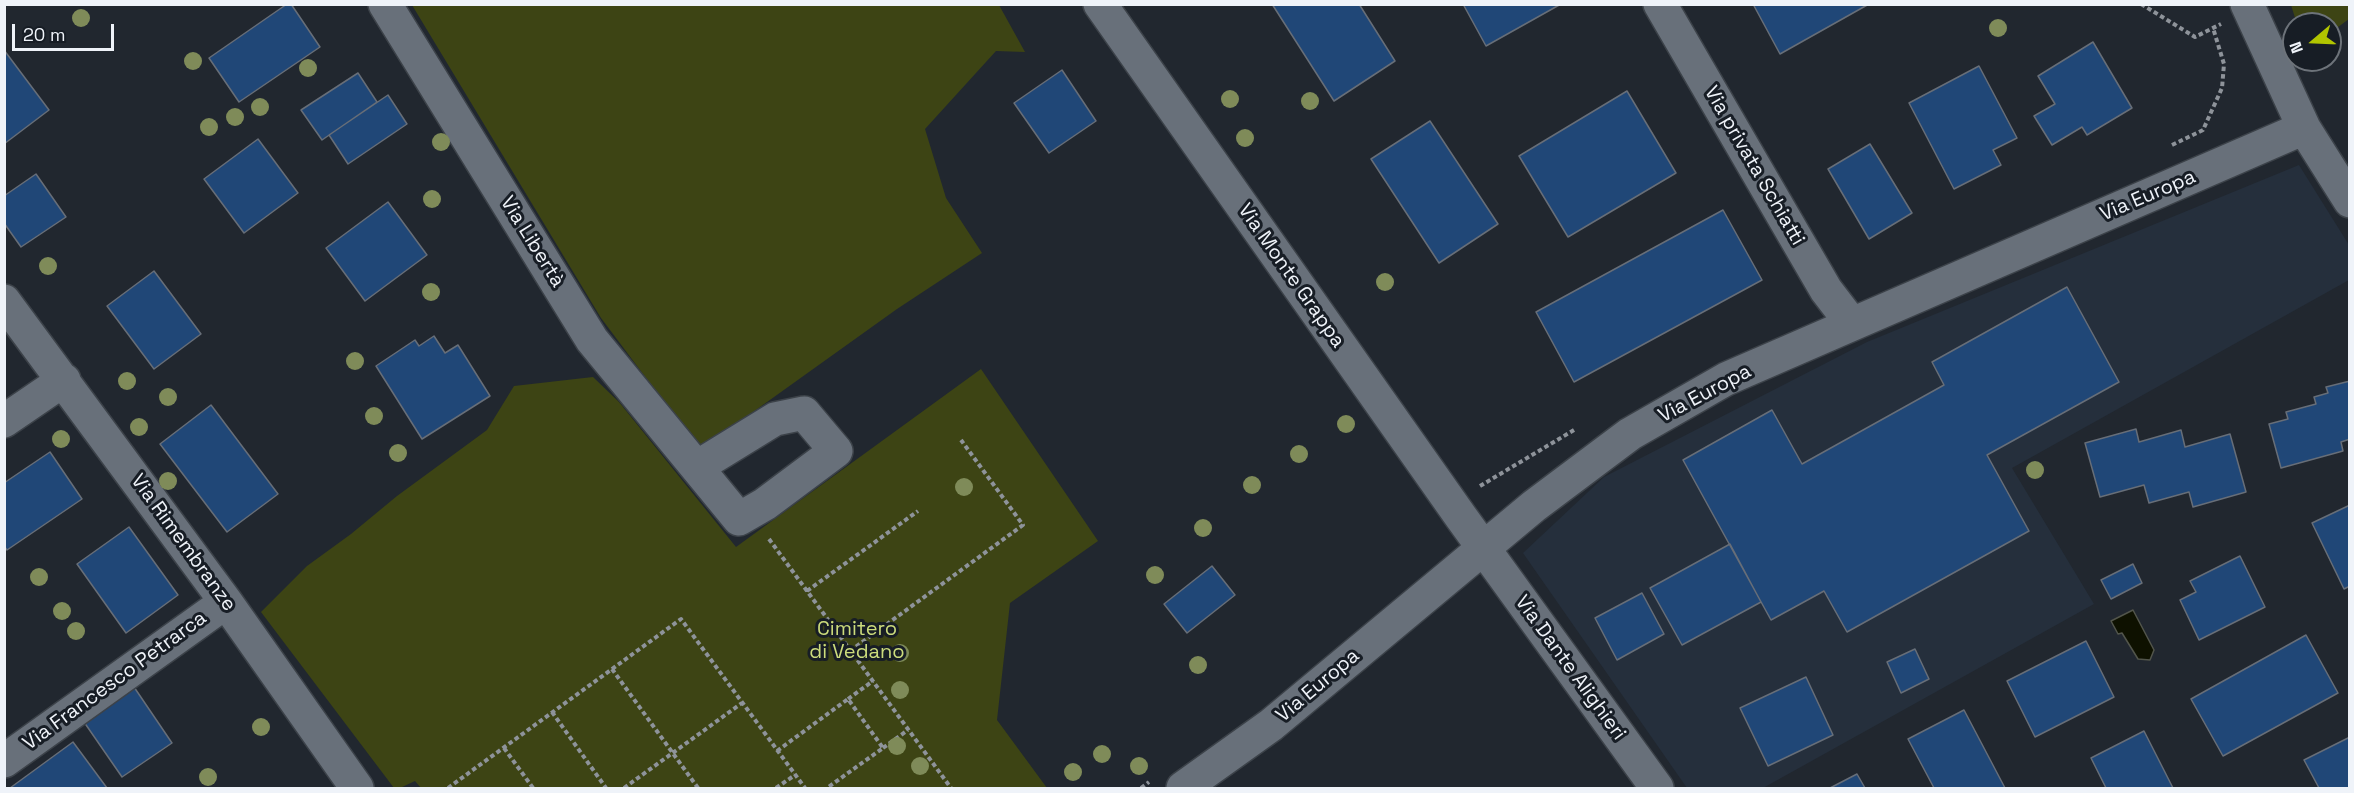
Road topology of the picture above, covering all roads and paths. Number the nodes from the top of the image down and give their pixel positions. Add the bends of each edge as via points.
1 (385, 4) edge
2 (1100, 4) edge
3 (1660, 4) edge
4 (2141, 4) edge
5 (2247, 4) edge
6 (2213, 28) dead end
7 (2304, 128) junction
8 (2349, 201) edge
9 (4, 301) edge
10 (1852, 324) junction
11 (64, 380) junction
12 (4, 421) edge
13 (962, 440) dead end
14 (697, 467) dead end
15 (918, 511) dead end
16 (769, 539) dead end
17 (1484, 548) junction
18 (807, 591) junction
19 (226, 602) junction
20 (850, 651) junction
21 (612, 669) junction
22 (873, 681) junction
23 (848, 699) junction
24 (742, 703) junction
25 (552, 712) junction
26 (908, 729) junction
27 (504, 748) junction
28 (883, 748) junction
29 (777, 751) junction
30 (672, 753) junction
31 (4, 760) edge
32 (795, 775) junction
33 (357, 789) edge
34 (448, 789) edge
35 (533, 789) edge
36 (606, 789) edge
37 (624, 789) edge
38 (698, 789) edge
39 (776, 789) edge
40 (805, 789) edge
41 (827, 789) edge
42 (951, 789) edge
43 (1183, 789) edge
44 (1657, 789) edge

1 - 14 street, Via Libertà via 592,340
2 - 17 street, Via Monte Grappa
3 - 10 street, Via privata Schiatti via 1826,290
4 - 6 path via 2195,37
5 - 7 street
7 - 8 street
7 - 10 street, Via Europa
9 - 11 street, Via Rimembranze
10 - 17 street, Via Europa via 1726,379 1630,434
11 - 12 street
11 - 19 street, Via Rimembranze
13 - 20 path via 1023,525
15 - 18 path
16 - 18 path
17 - 43 street, Via Europa via 1271,725
17 - 44 street, Via Dante Alighieri
18 - 20 path
19 - 31 street, Via Francesco Petrarca
19 - 33 street, Via Rimembranze
20 - 22 path
21 - 24 path via 681,619
21 - 25 path
21 - 30 path
22 - 23 path
22 - 26 path
23 - 28 path
23 - 29 path
24 - 29 path
24 - 30 path
25 - 27 path
25 - 36 path
26 - 28 path
26 - 42 path
27 - 34 path
27 - 35 path
28 - 41 path
29 - 32 path
30 - 37 path
30 - 38 path
32 - 39 path
32 - 40 path

